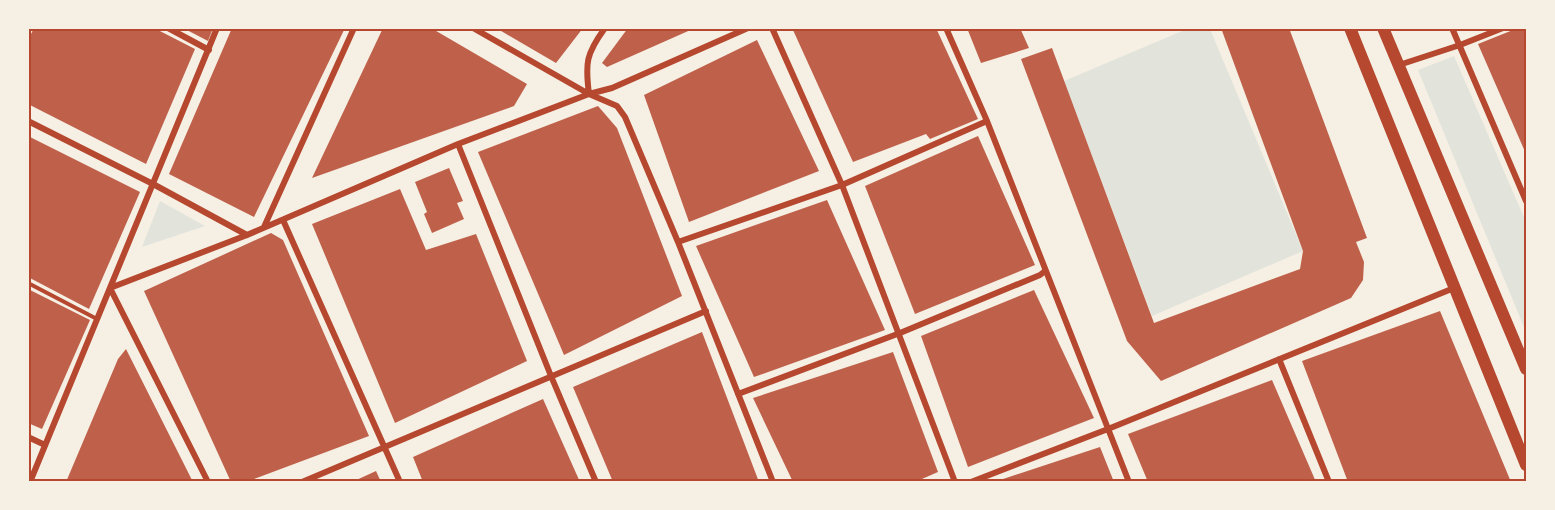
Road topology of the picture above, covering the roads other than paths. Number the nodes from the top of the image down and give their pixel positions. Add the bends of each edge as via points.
1 (168, 28) edge
2 (218, 28) edge
3 (354, 28) edge
4 (473, 28) edge
5 (605, 28) edge
6 (748, 28) edge
7 (772, 28) edge
8 (946, 28) edge
9 (1350, 28) edge
10 (1383, 28) edge
11 (1452, 28) edge
12 (1503, 28) edge
13 (1460, 45) junction
14 (209, 50) junction
15 (1399, 65) junction
16 (589, 93) junction
17 (28, 120) edge
18 (987, 121) junction
19 (458, 144) junction
20 (153, 184) junction
21 (842, 185) junction
22 (1527, 201) edge
23 (283, 220) junction
24 (263, 228) junction
25 (248, 235) junction
26 (678, 242) junction
27 (1045, 271) junction
28 (28, 283) edge
29 (110, 288) junction
30 (1454, 288) junction
31 (706, 311) junction
32 (97, 319) junction
33 (900, 333) junction
34 (1279, 358) junction
35 (1527, 369) edge
36 (551, 376) junction
37 (738, 394) junction
38 (1108, 429) junction
39 (28, 436) edge
40 (45, 445) junction
41 (384, 447) junction
42 (1527, 465) edge
43 (30, 482) edge
44 (208, 482) edge
45 (302, 482) edge
46 (400, 482) edge
47 (596, 482) edge
48 (773, 482) edge
49 (955, 482) edge
50 (971, 482) edge
51 (1129, 482) edge
52 (1329, 482) edge

1 - 14 street
2 - 14 street
3 - 24 street
4 - 16 street
5 - 16 street via 593,44 586,67
6 - 16 street via 612,88
7 - 21 street
8 - 18 street
9 - 30 main road
10 - 15 main road
11 - 13 street
12 - 13 street
13 - 15 street
13 - 22 street
14 - 20 street
15 - 35 main road
16 - 19 street
16 - 26 street via 617,106 625,117
17 - 20 street
18 - 21 street
18 - 27 street
19 - 23 street
19 - 36 street
20 - 25 street
20 - 29 street
21 - 26 street
21 - 33 street
23 - 24 street
23 - 41 street
24 - 25 street
25 - 29 street
26 - 31 street
27 - 33 street
27 - 38 street
28 - 32 lane
29 - 32 street
29 - 44 street
30 - 34 street
30 - 42 main road
31 - 36 street
31 - 37 street
32 - 40 street
33 - 37 street
33 - 49 street
34 - 38 street
34 - 52 street
36 - 41 street
36 - 47 street
37 - 48 street
38 - 50 street
38 - 51 street
39 - 40 street
40 - 43 street
41 - 45 street
41 - 46 street

